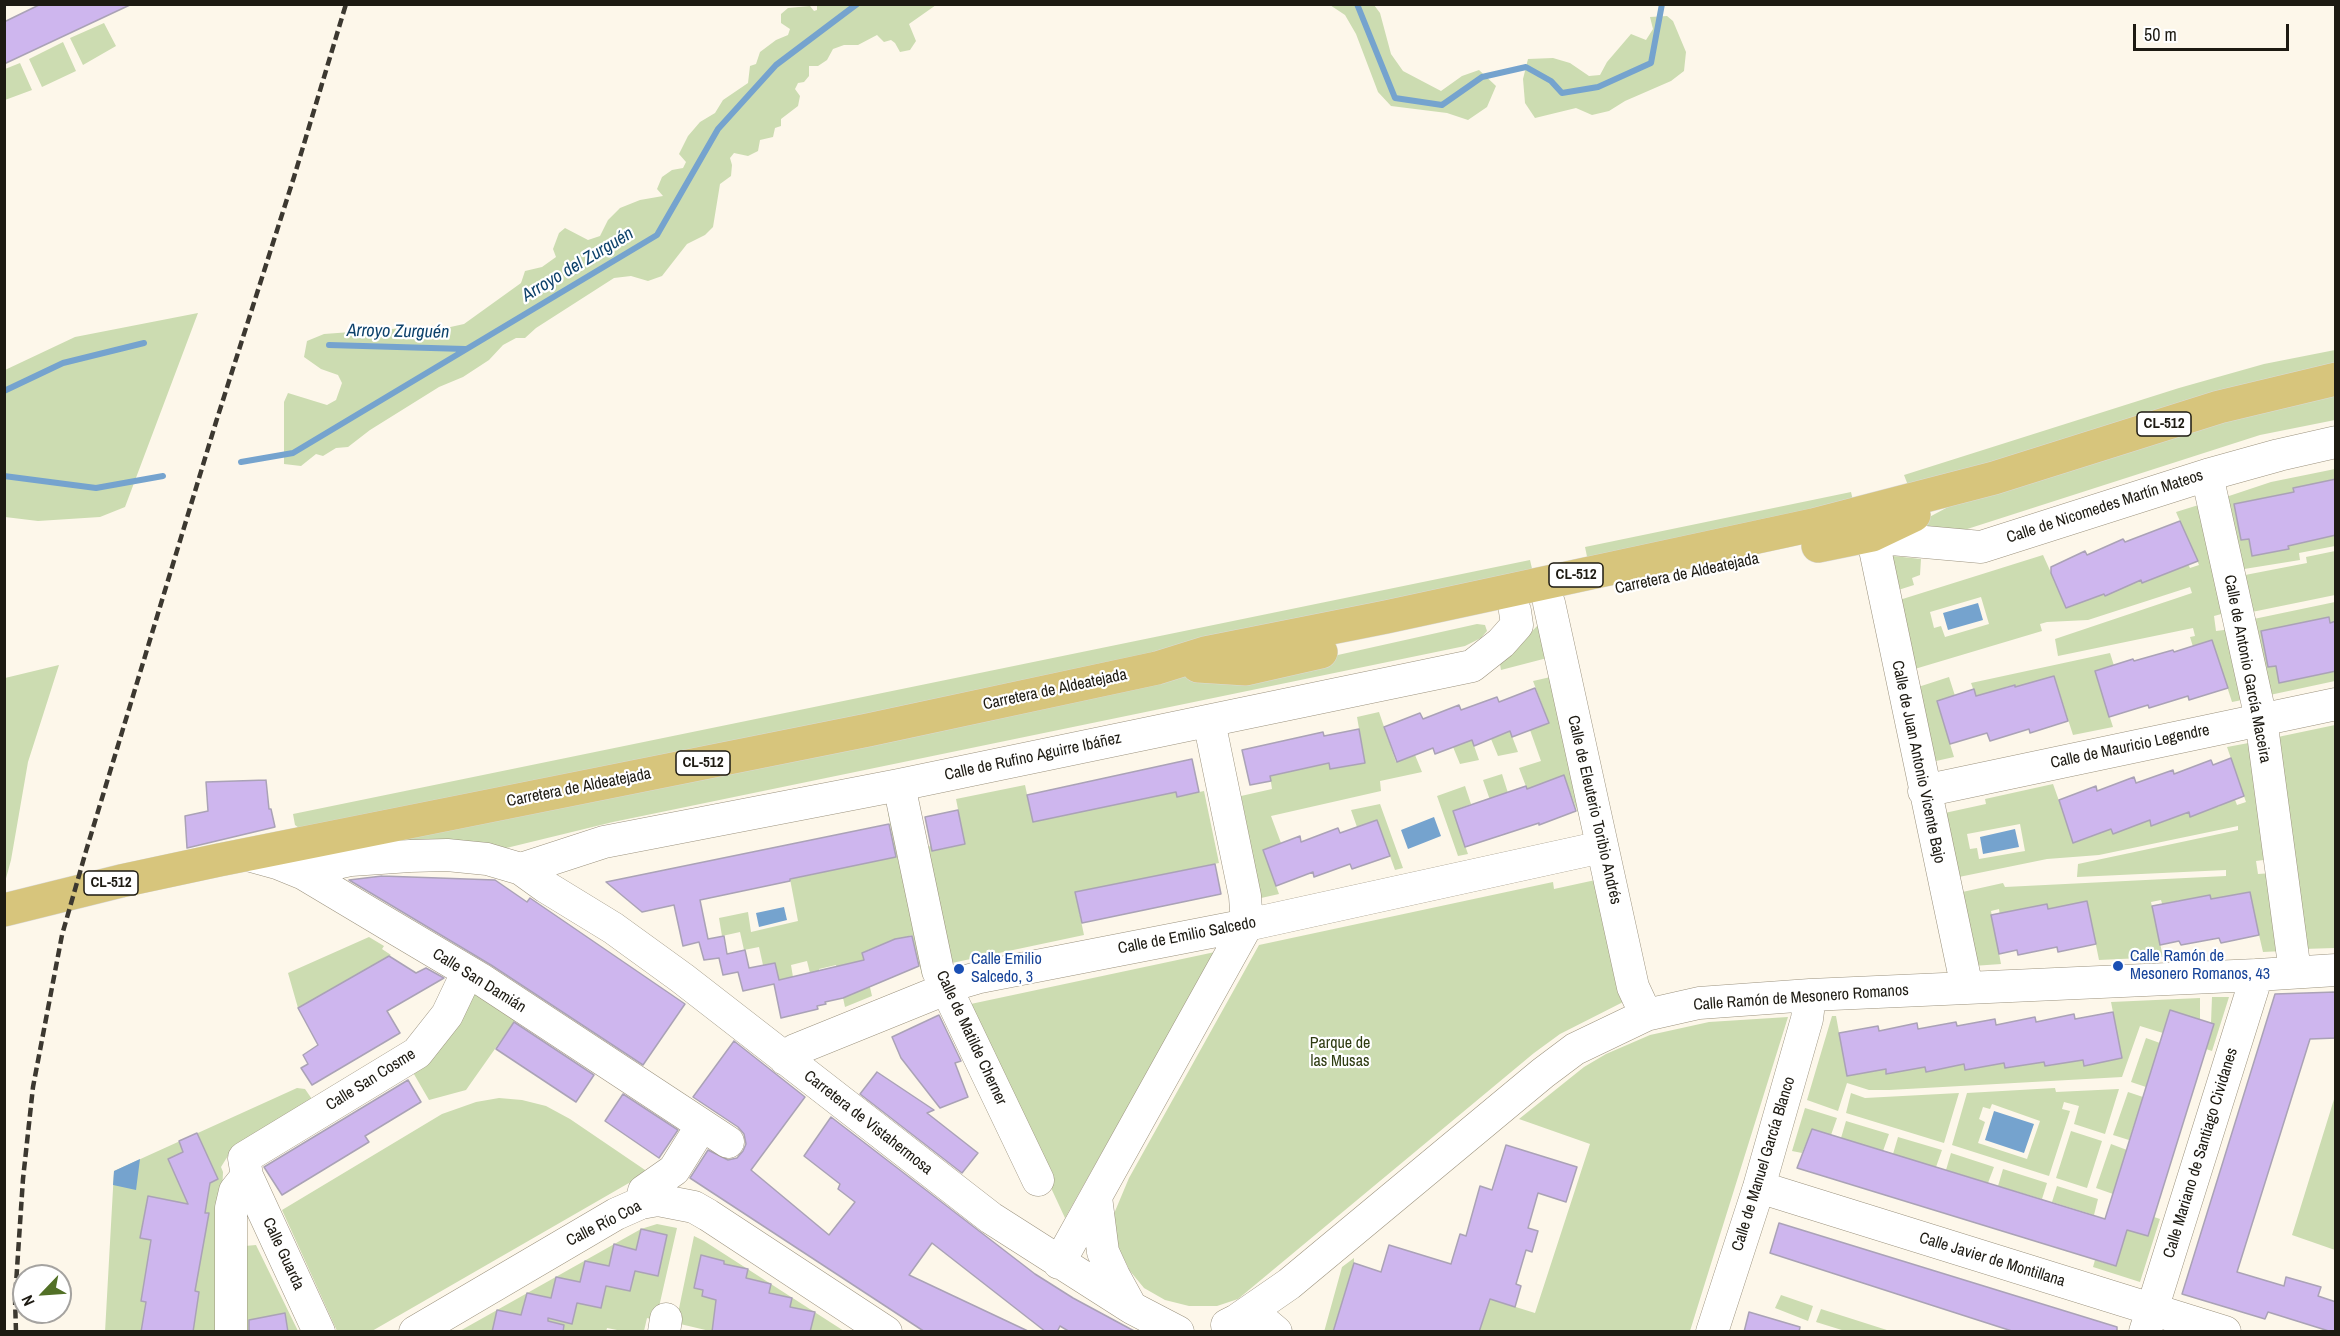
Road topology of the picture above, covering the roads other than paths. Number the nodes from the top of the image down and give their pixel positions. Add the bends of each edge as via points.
1 (2336, 379) edge
2 (2336, 442) edge
3 (2207, 475) junction
4 (1994, 478) junction
5 (1872, 535) junction
6 (1549, 603) junction
7 (1515, 610) junction
8 (1386, 617) junction
9 (1157, 668) junction
10 (2336, 704) edge
11 (2261, 719) junction
12 (1209, 721) junction
13 (899, 785) junction
14 (1924, 791) junction
15 (1602, 847) junction
16 (580, 849) junction
17 (248, 855) junction
18 (521, 869) junction
19 (304, 874) junction
20 (4, 910) edge
21 (1247, 925) junction
22 (613, 928) junction
23 (2336, 970) edge
24 (2295, 972) junction
25 (468, 973) junction
26 (2257, 975) junction
27 (1967, 988) junction
28 (945, 989) junction
29 (1810, 995) junction
30 (1646, 1015) junction
31 (785, 1059) junction
32 (702, 1125) junction
33 (728, 1142) dead end
34 (246, 1167) junction
35 (1038, 1180) dead end
36 (1759, 1187) junction
37 (1096, 1197) junction
38 (641, 1203) junction
39 (1059, 1263) junction
40 (1288, 1285) junction
41 (1132, 1308) junction
42 (2148, 1320) edge
43 (1228, 1326) edge
44 (1173, 1328) edge
45 (1275, 1330) edge
46 (231, 1332) edge
47 (319, 1332) edge
48 (415, 1332) edge
49 (886, 1332) edge
50 (1712, 1332) edge
51 (2225, 1332) edge

1 - 4 main road, Carretera de Aldeatejada / CL-512 via 2219,407
2 - 3 street, Calle de Nicomedes Martín Mateos
3 - 5 street, Calle de Nicomedes Martín Mateos via 1981,547
3 - 11 street, Calle de Antonio García Maceira
4 - 5 main road, Carretera de Aldeatejada / CL-512
4 - 8 main road, Carretera de Aldeatejada / CL-512 via 1824,522
5 - 6 main road, Carretera de Aldeatejada / CL-512
5 - 14 street, Calle de Juan Antonio Vicente Bajo
6 - 7 main road, Carretera de Aldeatejada / CL-512
6 - 15 street, Calle de Eleuterio Toribio Andrés
7 - 8 main road via 1499,603 1426,618
7 - 9 main road, Carretera de Aldeatejada / CL-512 via 1246,669
7 - 12 street, Calle de Rufino Aguirre Ibáñez via 1517,625 1472,666
8 - 9 main road, Carretera de Aldeatejada / CL-512 via 1205,653
9 - 17 main road, Carretera de Aldeatejada / CL-512
10 - 11 street, Calle de Mauricio Legendre
11 - 14 street, Calle de Mauricio Legendre
11 - 24 street, Calle de Antonio García Maceira
12 - 13 street, Calle de Rufino Aguirre Ibáñez
12 - 21 street via 1245,896
13 - 16 street, Calle de Rufino Aguirre Ibáñez
13 - 28 street, Calle de Matilde Cherner
14 - 27 street, Calle de Juan Antonio Vicente Bajo
15 - 21 street, Calle de Emilio Salcedo
15 - 30 street, Calle de Eleuterio Toribio Andrés via 1633,987
16 - 18 street, Calle de Rufino Aguirre Ibáñez
16 - 22 street, Carretera de Vistahermosa via 567,865 565,877 569,888
17 - 19 street, Calle San Damián
17 - 20 main road, CL-512
18 - 19 street, Carretera de Vistahermosa via 447,855 351,860
18 - 22 street, Carretera de Vistahermosa
19 - 25 street, Calle San Damián
21 - 28 street, Calle de Emilio Salcedo via 980,978
21 - 37 street
22 - 31 street, Carretera de Vistahermosa
23 - 24 street, Calle Ramón de Mesonero Romanos
24 - 26 street, Calle Ramón de Mesonero Romanos
25 - 32 street, Calle San Damián
25 - 34 street, Calle San Cosme via 447,1015 417,1053
26 - 27 street, Calle Ramón de Mesonero Romanos
26 - 42 street, Calle Mariano de Santiago Cividanes
27 - 29 street, Calle Ramón de Mesonero Romanos
28 - 31 street, Calle de Emilio Salcedo via 795,1050
28 - 35 street, Calle de Matilde Cherner
29 - 30 street, Calle Ramón de Mesonero Romanos via 1699,1003
29 - 36 street, Calle de Manuel García Blanco via 1807,1019
30 - 40 street, Calle Ramón de Mesonero Romanos via 1575,1049 1543,1073
31 - 39 street, Carretera de Vistahermosa via 991,1218
32 - 33 street, Calle San Damián
32 - 38 street via 674,1170 644,1191
34 - 46 street via 231,1208
34 - 47 street, Calle Guarda
36 - 42 street, Calle Javier de Montillana
36 - 50 street, Calle de Manuel García Blanco
37 - 39 street
37 - 41 street via 1103,1252
38 - 48 street, Calle Río Coa via 580,1234
38 - 49 street, Calle Río Coa via 658,1200 694,1207
39 - 41 street, Carretera de Vistahermosa
40 - 43 street, Calle Ramón de Mesonero Romanos
40 - 45 street, Calle Ramón de Mesonero Romanos via 1277,1308
41 - 44 street, Carretera de Vistahermosa
42 - 51 street, Calle Javier de Montillana
43 - 44 street, Carretera de Vistahermosa
43 - 45 street, Carretera de Vistahermosa via 1250,1318

